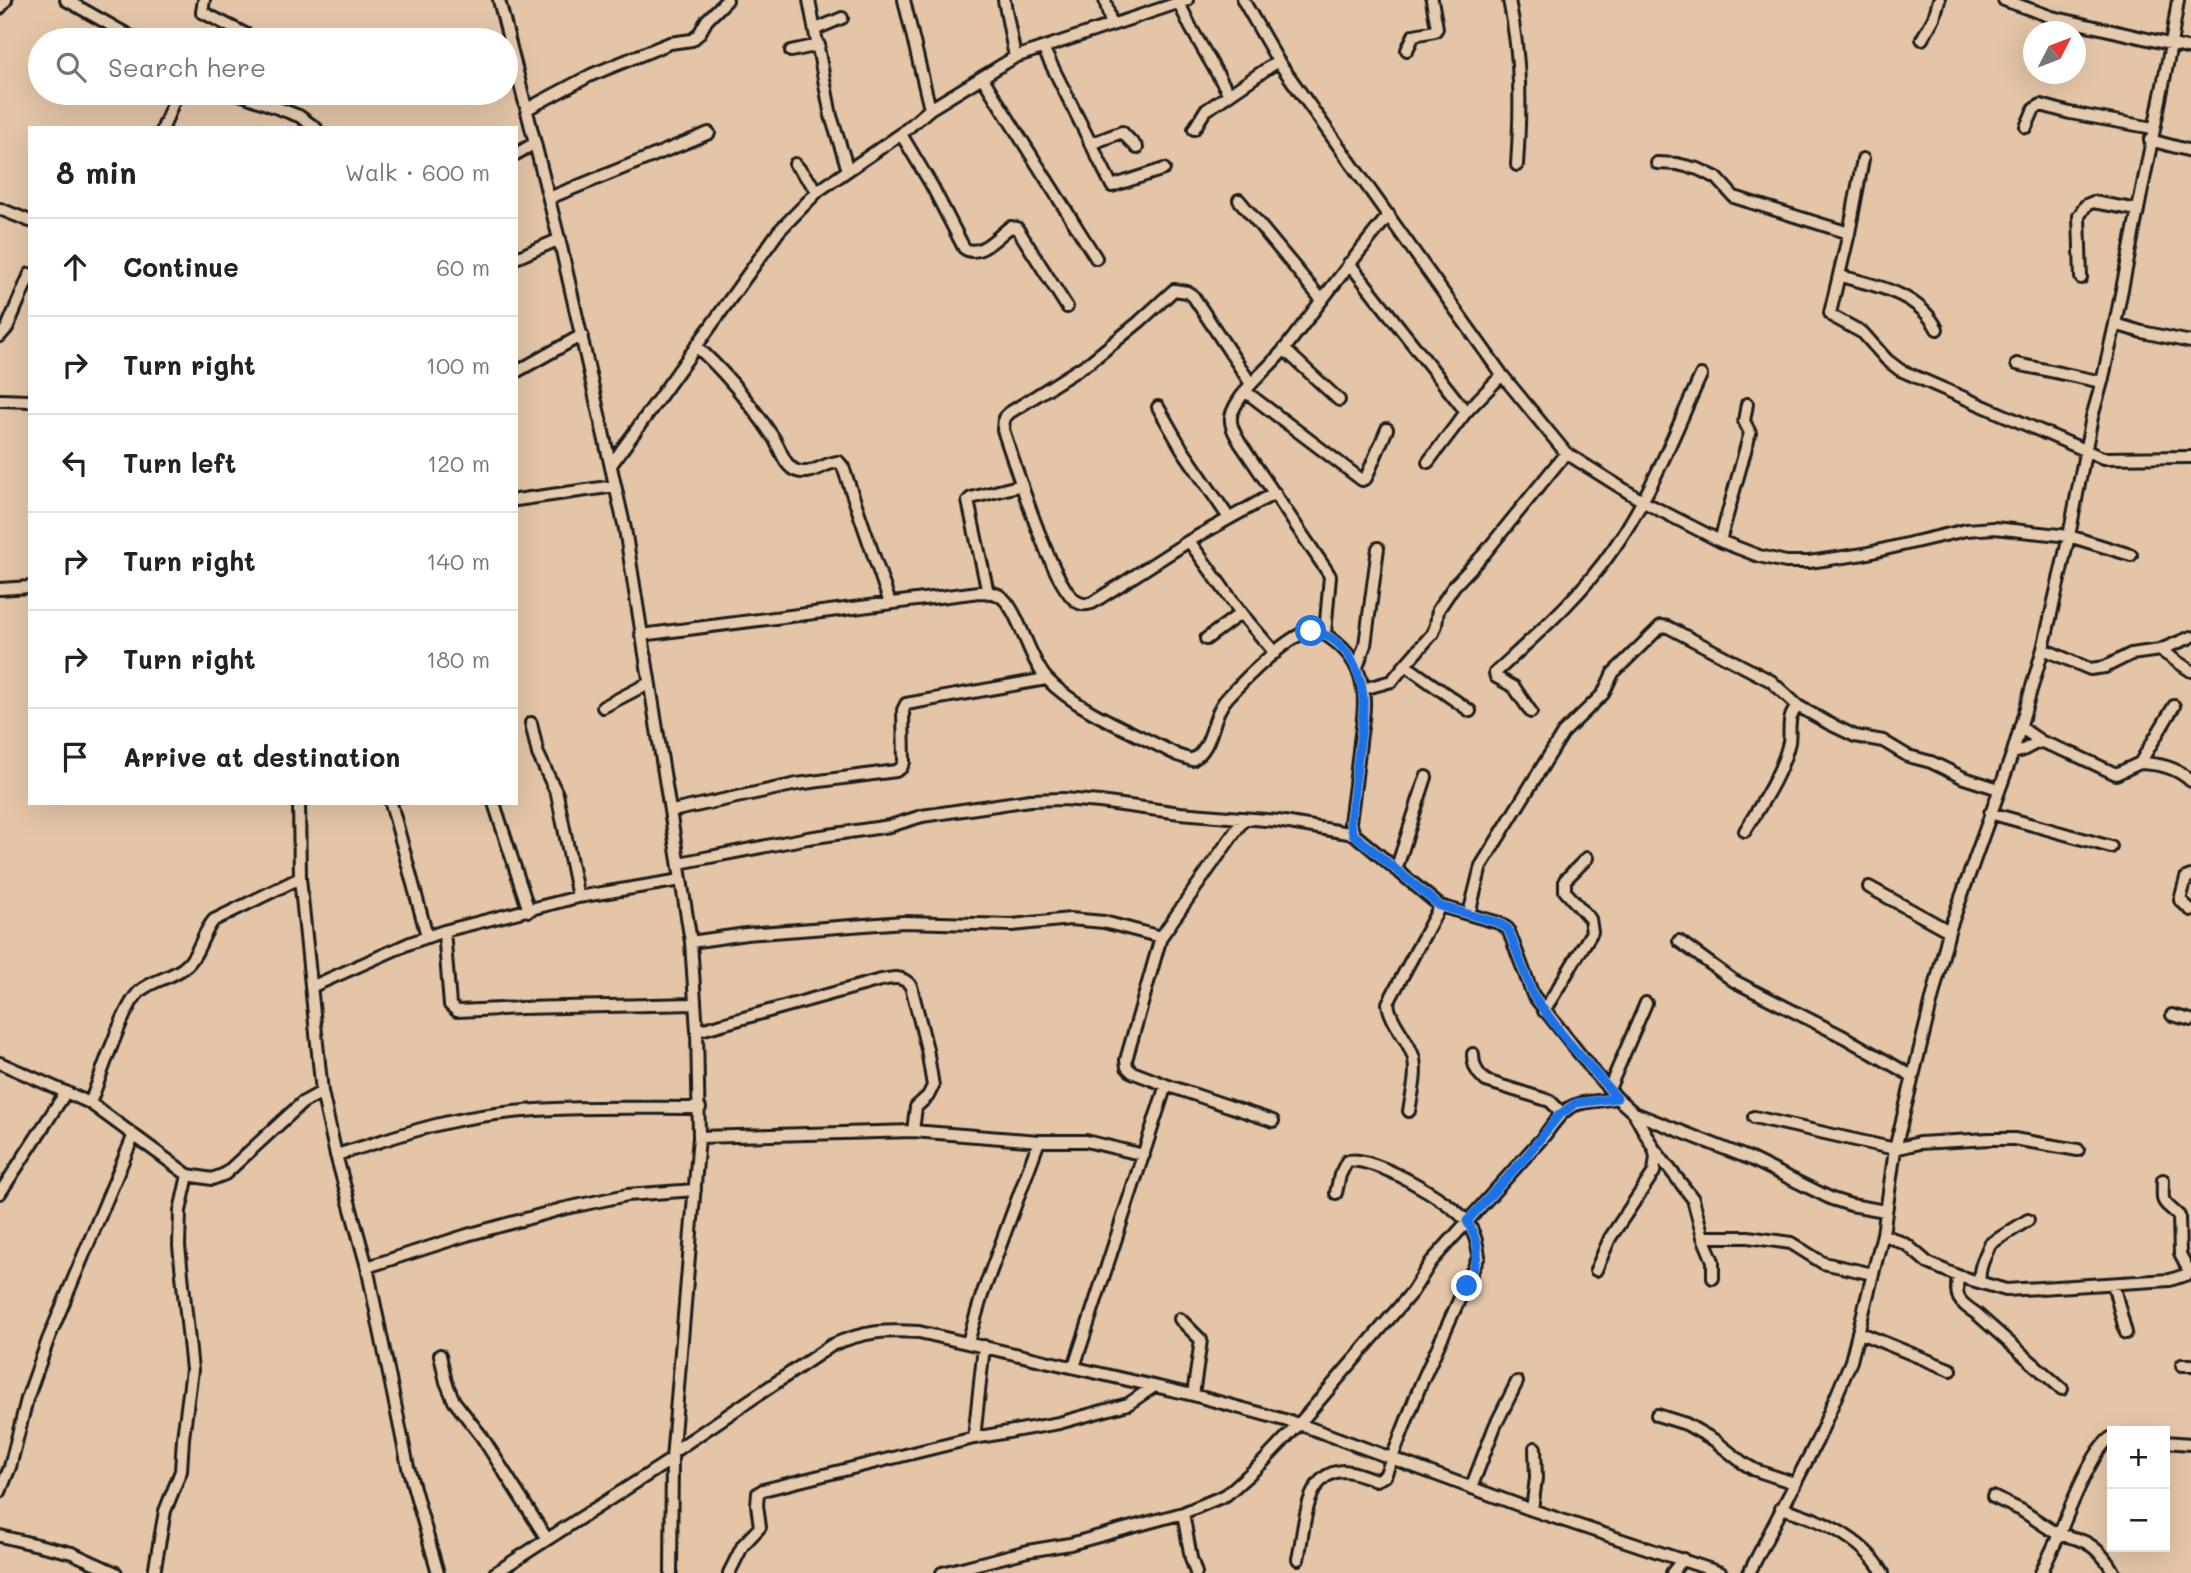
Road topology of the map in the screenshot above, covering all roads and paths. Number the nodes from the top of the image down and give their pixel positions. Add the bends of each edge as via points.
1 (6, 0) edge
2 (66, 0) edge
3 (204, 0) edge
4 (499, 0) edge
5 (727, 0) edge
6 (809, 0) edge
7 (904, 0) edge
8 (1004, 0) edge
9 (1105, 0) edge
10 (1243, 0) edge
11 (1432, 0) edge
12 (1509, 0) edge
13 (1939, 0) edge
14 (2004, 0) edge
15 (2178, 0) edge
16 (1183, 1) edge
17 (0, 8) edge
18 (842, 18) dead end
19 (1111, 24) junction
20 (116, 28) edge
21 (233, 28) edge
22 (504, 28) edge
23 (816, 29) junction
24 (1922, 40) dead end
25 (819, 45) junction
26 (2171, 45) junction
27 (1043, 48) junction
28 (2191, 49) edge
29 (1407, 50) dead end
30 (791, 51) dead end
31 (1014, 57) junction
32 (1278, 61) junction
33 (982, 78) junction
34 (518, 86) edge
35 (1229, 94) junction
36 (172, 105) edge
37 (269, 105) edge
38 (527, 109) junction
39 (930, 109) junction
40 (164, 126) edge
41 (313, 126) edge
42 (2026, 127) dead end
43 (1194, 129) dead end
44 (709, 133) dead end
45 (901, 134) junction
46 (2152, 134) junction
47 (536, 143) junction
48 (1090, 144) junction
49 (1137, 148) dead end
50 (2191, 151) edge
51 (518, 153) edge
52 (1863, 159) dead end
53 (1657, 163) dead end
54 (795, 164) dead end
55 (1517, 164) dead end
56 (1164, 169) dead end
57 (848, 170) junction
58 (818, 191) junction
59 (549, 198) junction
60 (1239, 200) dead end
61 (0, 209) edge
62 (2138, 210) junction
63 (1389, 215) junction
64 (28, 220) edge
65 (1849, 233) junction
66 (559, 239) junction
67 (518, 257) edge
68 (1096, 258) dead end
69 (1349, 263) junction
70 (1839, 276) junction
71 (28, 278) edge
72 (2081, 278) dead end
73 (1321, 299) junction
74 (1067, 307) dead end
75 (5, 318) edge
76 (2115, 324) junction
77 (1937, 329) dead end
78 (582, 335) junction
79 (0, 336) edge
80 (2191, 342) edge
81 (696, 346) junction
82 (1284, 349) junction
83 (2017, 364) dead end
84 (518, 371) edge
85 (1502, 375) junction
86 (1701, 375) dead end
87 (2102, 382) junction
88 (1249, 388) junction
89 (0, 400) edge
90 (1339, 400) dead end
91 (28, 401) edge
92 (1747, 404) dead end
93 (1158, 407) dead end
94 (1466, 412) junction
95 (1387, 429) dead end
96 (2085, 450) junction
97 (1566, 453) junction
98 (2191, 457) edge
99 (1428, 462) dead end
100 (611, 465) junction
101 (1022, 485) junction
102 (615, 486) junction
103 (1275, 493) junction
104 (518, 500) edge
105 (1644, 502) junction
106 (1229, 518) junction
107 (2069, 536) junction
108 (1189, 541) junction
109 (1720, 541) junction
110 (1378, 548) dead end
111 (2131, 555) dead end
112 (28, 587) edge
113 (0, 589) edge
114 (988, 593) junction
115 (890, 603) junction
116 (1241, 613) junction
117 (1325, 633) junction
118 (641, 635) junction
119 (2191, 637) edge
120 (1206, 639) dead end
121 (2043, 649) junction
122 (2160, 650) junction
123 (1275, 653) junction
124 (1405, 666) junction
125 (1357, 667) junction
126 (2191, 671) edge
127 (1046, 679) junction
128 (649, 684) junction
129 (1363, 689) junction
130 (1798, 706) junction
131 (2174, 706) dead end
132 (603, 707) dead end
133 (1470, 711) dead end
134 (1531, 712) dead end
135 (531, 723) dead end
136 (2020, 727) junction
137 (2042, 742) junction
138 (2013, 752) junction
139 (2140, 763) junction
140 (1426, 776) dead end
141 (2191, 781) edge
142 (1999, 789) junction
143 (299, 805) edge
144 (392, 805) edge
145 (496, 805) edge
146 (671, 811) junction
147 (1990, 813) junction
148 (1244, 819) junction
149 (1745, 831) dead end
150 (1353, 834) junction
151 (2111, 846) dead end
152 (1587, 858) dead end
153 (679, 863) junction
154 (1396, 870) junction
155 (2191, 876) edge
156 (300, 878) junction
157 (681, 880) junction
158 (1869, 887) dead end
159 (578, 897) junction
160 (1440, 906) junction
161 (2191, 910) edge
162 (528, 911) junction
163 (1469, 914) junction
164 (444, 931) junction
165 (1949, 931) junction
166 (427, 936) junction
167 (1161, 937) junction
168 (1679, 941) dead end
169 (691, 942) junction
170 (311, 987) junction
171 (1646, 1003) dead end
172 (695, 1004) junction
173 (1544, 1011) junction
174 (2172, 1015) dead end
175 (2191, 1020) edge
176 (697, 1031) junction
177 (1473, 1054) dead end
178 (0, 1063) edge
179 (1912, 1076) junction
180 (1166, 1085) junction
181 (1609, 1089) junction
182 (66, 1092) junction
183 (322, 1092) junction
184 (1617, 1098) junction
185 (90, 1103) junction
186 (700, 1108) junction
187 (1409, 1111) dead end
188 (1634, 1113) junction
189 (1559, 1115) junction
190 (1754, 1117) dead end
191 (1273, 1121) dead end
192 (913, 1131) junction
193 (699, 1136) junction
194 (133, 1137) junction
195 (1040, 1142) junction
196 (1654, 1149) junction
197 (1895, 1149) junction
198 (2078, 1150) dead end
199 (336, 1155) junction
200 (1144, 1155) junction
201 (5, 1173) edge
202 (188, 1175) junction
203 (2163, 1180) dead end
204 (695, 1190) junction
205 (0, 1193) edge
206 (1336, 1193) dead end
207 (1885, 1211) junction
208 (2028, 1220) dead end
209 (1467, 1221) junction
210 (1883, 1234) junction
211 (1703, 1237) junction
212 (367, 1267) junction
213 (1596, 1270) dead end
214 (2190, 1273) edge
215 (1872, 1274) junction
216 (1958, 1276) junction
217 (1713, 1278) dead end
218 (1980, 1282) junction
219 (2113, 1284) junction
220 (1180, 1320) dead end
221 (1858, 1332) junction
222 (2126, 1333) dead end
223 (968, 1342) junction
224 (984, 1346) junction
225 (440, 1355) dead end
226 (1074, 1367) junction
227 (1951, 1370) dead end
228 (1517, 1382) dead end
229 (1153, 1387) junction
230 (2063, 1389) dead end
231 (1193, 1395) junction
232 (1657, 1415) dead end
233 (1299, 1424) junction
234 (974, 1438) junction
235 (2107, 1440) edge
236 (2170, 1442) edge
237 (2191, 1444) edge
238 (1535, 1448) dead end
239 (673, 1455) junction
240 (1394, 1458) junction
241 (1794, 1483) junction
242 (1471, 1488) junction
243 (0, 1492) edge
244 (1993, 1497) dead end
245 (1781, 1507) junction
246 (1532, 1510) junction
247 (1183, 1513) junction
248 (2059, 1535) junction
249 (0, 1536) edge
250 (547, 1539) junction
251 (1298, 1559) dead end
252 (1683, 1559) junction
253 (116, 1573) edge
254 (154, 1573) edge
255 (438, 1573) edge
256 (495, 1573) edge
257 (671, 1573) edge
258 (729, 1573) edge
259 (942, 1573) edge
260 (1196, 1573) edge
261 (1672, 1573) edge
262 (1721, 1573) edge
263 (1749, 1573) edge
264 (1883, 1573) edge
265 (2041, 1573) edge
266 (2114, 1573) edge

1 - 17 street
2 - 20 street
3 - 21 street via 202,12
4 - 22 street
5 - 38 street via 692,40 670,43 591,75
6 - 23 street
7 - 39 street
8 - 31 street
9 - 19 street
10 - 32 street
11 - 29 street via 1437,28 1415,35
12 - 55 street via 1521,103
13 - 24 street
14 - 26 street via 2052,17
15 - 26 street
16 - 19 street
16 - 35 street via 1191,28
18 - 23 street
19 - 27 street
23 - 25 street
25 - 30 street
25 - 57 street via 831,116
26 - 28 street
26 - 46 street
27 - 31 street
27 - 48 street
31 - 33 street
32 - 35 street
32 - 63 street
33 - 39 street
33 - 68 street
34 - 38 street
35 - 43 street via 1205,111
36 - 40 street
37 - 41 street
38 - 47 street
39 - 45 street
42 - 46 street via 2034,108 2041,105
44 - 59 street
45 - 57 street
45 - 74 street via 964,248 978,252 1010,227 1017,228
46 - 50 street
46 - 62 street
47 - 51 street
47 - 59 street
48 - 49 street via 1122,132
48 - 56 street via 1112,186
52 - 65 street
53 - 65 street via 1698,169 1717,178 1734,197
54 - 58 street
57 - 58 street
58 - 81 street via 779,230
59 - 66 street
60 - 73 street
61 - 64 street
62 - 72 street via 2093,202 2082,209
62 - 76 street
63 - 69 street
63 - 85 street
65 - 70 street
66 - 67 street
66 - 78 street
69 - 73 street
69 - 94 street
70 - 77 street via 1896,293 1925,312
70 - 96 street via 1830,313 1863,333 1893,366
71 - 75 street
73 - 82 street
75 - 79 street
76 - 80 street
76 - 87 street
78 - 84 street
78 - 100 street
81 - 100 street
81 - 115 street via 738,390 772,435 787,464 797,471 834,462 843,467
82 - 88 street
82 - 90 street
83 - 87 street
85 - 94 street
85 - 97 street
86 - 105 street
87 - 96 street
88 - 95 street via 1359,479 1366,478
88 - 101 street via 1193,296 1174,290 1090,362 1004,418 1003,430
88 - 103 street via 1230,421
89 - 91 street
92 - 109 street via 1744,421 1750,433
93 - 106 street
94 - 99 street
96 - 98 street via 2103,458
96 - 107 street
97 - 105 street
97 - 124 street via 1454,586 1437,610 1433,633
100 - 102 street
101 - 108 street via 1066,590 1083,605
101 - 114 street via 968,501
102 - 104 street
102 - 118 street
103 - 106 street
103 - 117 street via 1330,576
105 - 109 street
105 - 134 street via 1589,580 1495,673 1514,687
106 - 108 street
107 - 109 street via 1994,528 1966,530 1810,562 1759,556
107 - 111 street
107 - 121 street
108 - 116 street
110 - 125 street via 1365,645
112 - 113 street
114 - 115 street
114 - 127 street via 998,594 1008,603
115 - 118 street
116 - 120 street
116 - 123 street
117 - 123 street via 1297,635
117 - 125 street
118 - 128 street
119 - 122 street
121 - 122 street via 2098,670 2131,654
121 - 136 street
122 - 126 street
123 - 127 street via 1227,698 1218,710 1208,743 1192,760 1082,706
124 - 129 street via 1392,681
124 - 133 street
125 - 129 street
127 - 146 street via 906,704 904,762 896,771 797,784
128 - 132 street
128 - 146 street
129 - 150 street via 1350,822
130 - 142 street via 1855,736 1882,741 1908,757
130 - 149 street via 1789,719 1789,741 1782,762
130 - 163 street via 1761,676 1668,627 1658,628 1613,673 1594,705 1563,733 1481,866
131 - 139 street
135 - 159 street via 538,754 558,794
136 - 137 street
136 - 138 street
137 - 138 street
137 - 139 street via 2116,774
138 - 142 street
139 - 141 street via 2173,768
140 - 154 street
142 - 147 street
143 - 156 street
144 - 166 street
145 - 162 street
146 - 153 street
147 - 151 street
147 - 165 street
148 - 150 street
148 - 153 street via 1100,802 1030,800
148 - 167 street
150 - 154 street
152 - 173 street via 1565,880 1565,891 1590,919 1592,932
153 - 157 street
154 - 160 street
155 - 161 street via 2186,878 2180,900
156 - 170 street
156 - 185 street via 214,919 186,967 138,993
157 - 159 street
157 - 169 street
158 - 165 street
159 - 162 street
160 - 163 street
160 - 187 street via 1388,1003 1413,1059
162 - 164 street
163 - 173 street via 1508,929 1533,995
164 - 166 street
164 - 172 street via 450,1005 457,1011
165 - 179 street
166 - 170 street
167 - 169 street via 1104,922 1070,919 1012,925 904,922
167 - 180 street via 1126,1067
168 - 179 street via 1734,981
169 - 172 street
170 - 183 street
171 - 181 street
172 - 176 street
173 - 181 street
174 - 175 street
176 - 186 street
176 - 192 street via 877,981 906,980 933,1086 916,1107
177 - 189 street via 1473,1064 1486,1081 1550,1101
178 - 182 street
179 - 197 street
180 - 191 street
180 - 200 street
181 - 184 street
182 - 185 street
182 - 201 street
183 - 199 street
183 - 202 street via 286,1116 225,1174 212,1179
184 - 188 street
184 - 189 street via 1576,1103
185 - 194 street
186 - 193 street
186 - 199 street via 577,1109 483,1116
188 - 196 street
188 - 207 street via 1751,1159 1832,1199
189 - 209 street
190 - 197 street
192 - 193 street
192 - 195 street
193 - 204 street
194 - 202 street
194 - 243 street via 48,1340
195 - 200 street via 1086,1141
195 - 223 street
196 - 211 street via 1693,1199
196 - 213 street via 1654,1172 1610,1238
197 - 198 street via 1919,1143 2014,1139
197 - 207 street
199 - 212 street
200 - 226 street
201 - 205 street
202 - 254 street via 179,1246 192,1370 181,1471 165,1511
203 - 214 street via 2163,1200 2179,1216 2180,1254
204 - 212 street via 648,1192 562,1209
204 - 239 street
206 - 209 street via 1347,1161 1361,1160 1420,1187
207 - 210 street
208 - 218 street via 1990,1244 1978,1271
209 - 233 street
209 - 240 street via 1479,1256
210 - 215 street
210 - 216 street
211 - 215 street via 1791,1243 1823,1263
211 - 217 street via 1713,1261
212 - 255 street via 408,1467
214 - 219 street via 2170,1280
215 - 221 street
216 - 218 street
216 - 230 street via 1957,1298
218 - 219 street via 2006,1290
219 - 222 street
220 - 231 street via 1201,1340
221 - 227 street
221 - 241 street via 1818,1439
223 - 224 street
223 - 239 street via 919,1332 882,1330 856,1335 832,1345
224 - 226 street
224 - 234 street
225 - 250 street via 454,1401
226 - 229 street
228 - 242 street
229 - 231 street
229 - 234 street via 1115,1407 1059,1423
231 - 233 street
232 - 241 street via 1686,1423 1755,1470
233 - 240 street
233 - 247 street via 1226,1494
234 - 258 street via 763,1490 757,1504 760,1527 743,1545
235 - 248 street
236 - 237 street
238 - 246 street
239 - 250 street
239 - 257 street
240 - 242 street
240 - 251 street via 1380,1480 1344,1471 1321,1480 1307,1511
241 - 245 street
242 - 246 street
244 - 248 street
245 - 263 street
245 - 264 street via 1806,1514 1858,1545
246 - 252 street
247 - 259 street
247 - 260 street
248 - 265 street
248 - 266 street via 2087,1542 2106,1558
249 - 253 street via 72,1553
250 - 256 street
252 - 261 street
252 - 262 street

